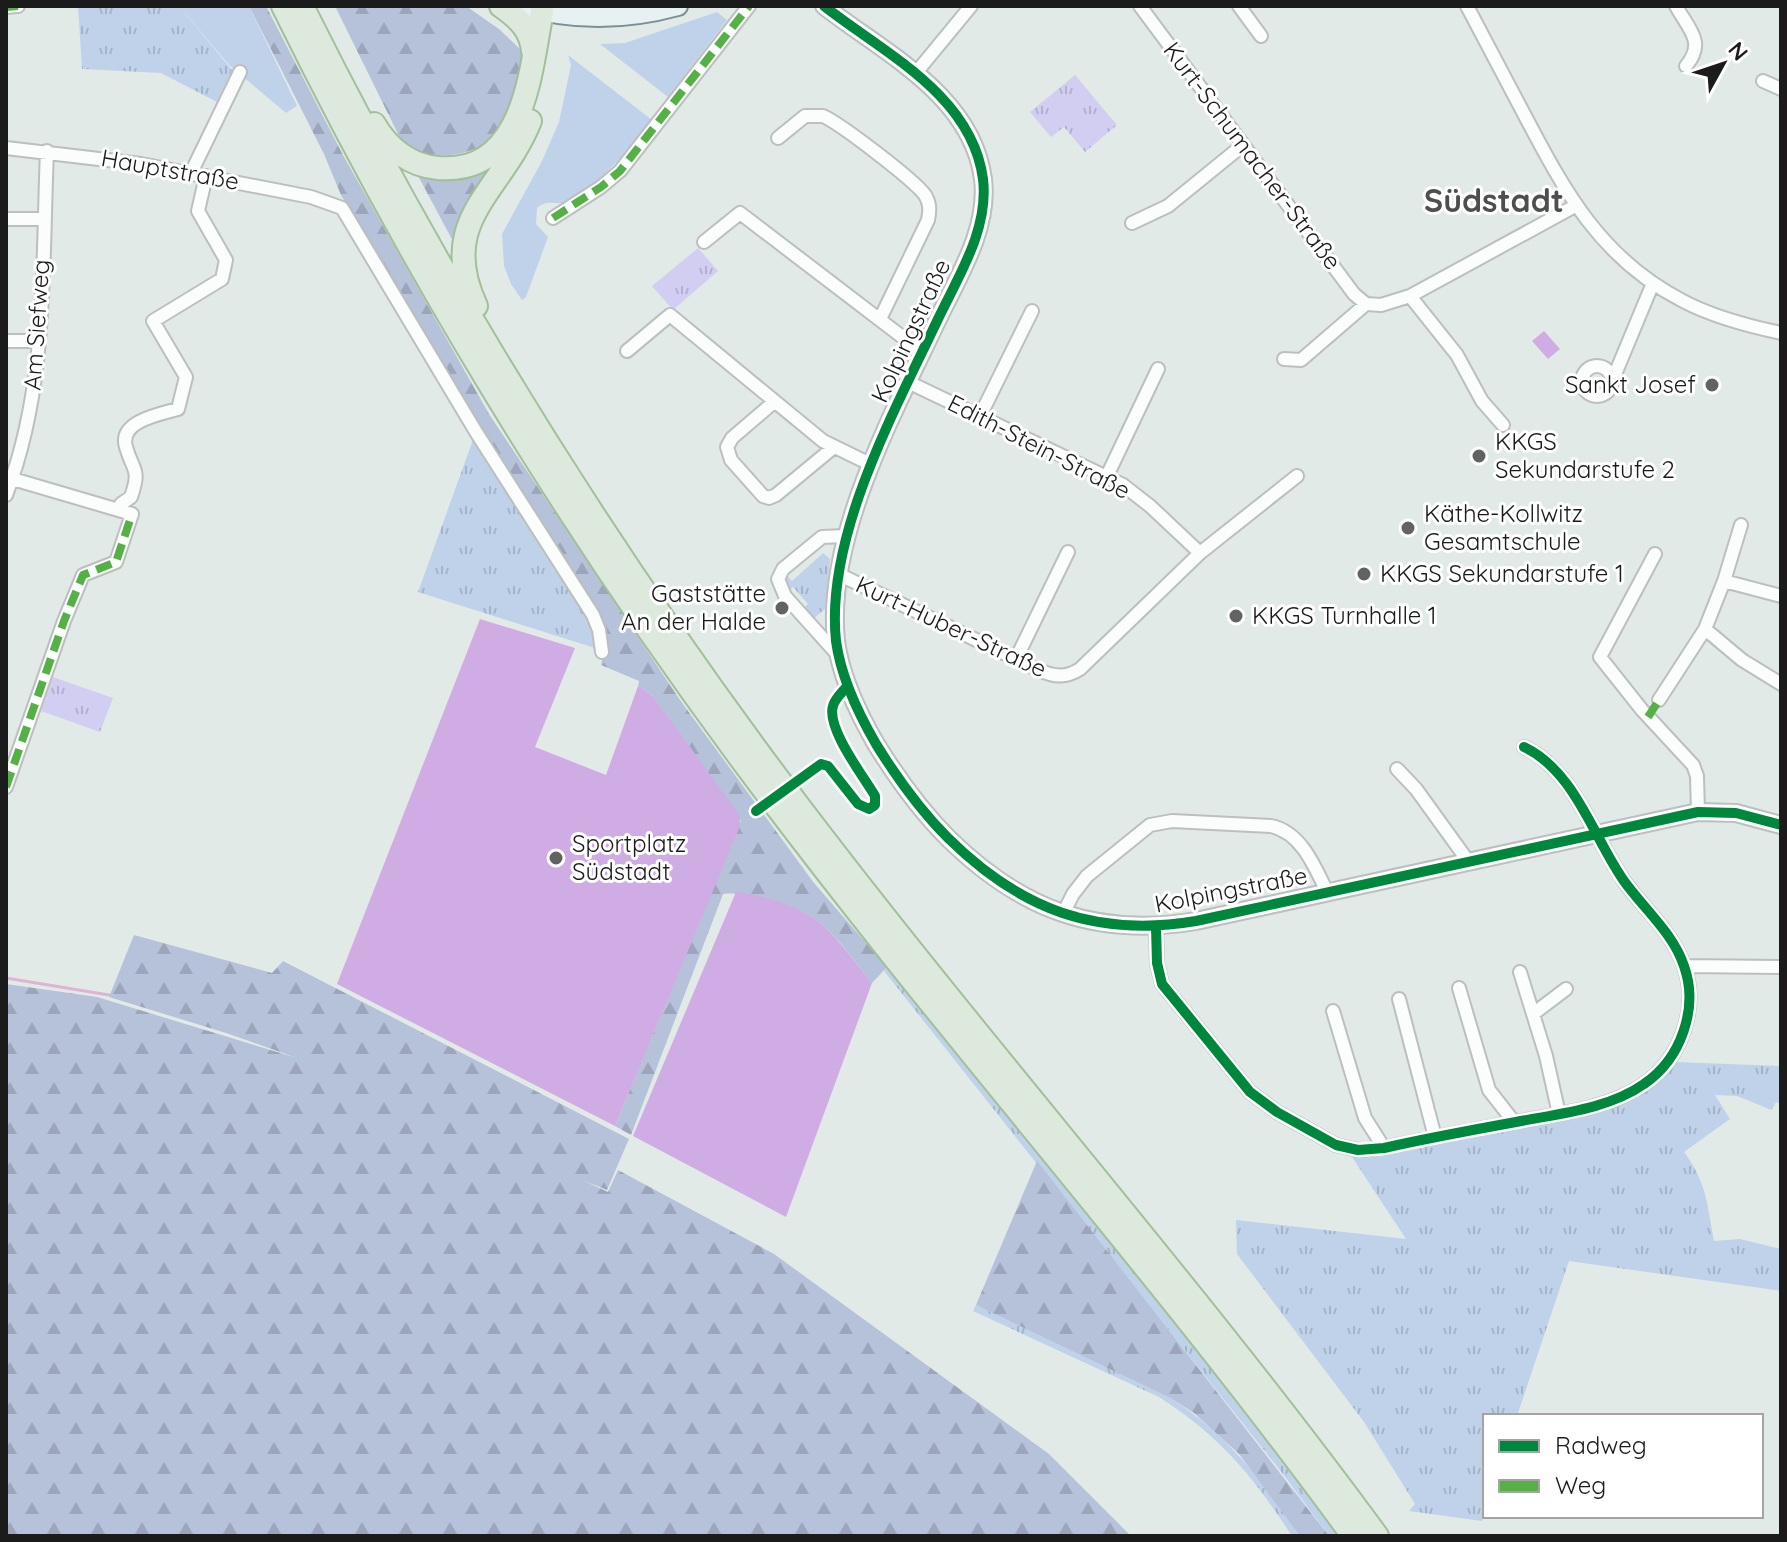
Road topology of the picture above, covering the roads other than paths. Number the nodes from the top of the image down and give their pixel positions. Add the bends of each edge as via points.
1 (18, 6) edge
2 (283, 6) edge
3 (302, 6) edge
4 (501, 6) edge
5 (678, 6) edge
6 (749, 6) edge
7 (824, 6) edge
8 (971, 6) edge
9 (1140, 6) edge
10 (1239, 6) edge
11 (1467, 6) edge
12 (1676, 6) edge
13 (6, 7) edge
14 (540, 10) edge
15 (1261, 36) dead end
16 (534, 56) junction
17 (1686, 66) dead end
18 (240, 72) dead end
19 (915, 74) junction
20 (1763, 81) dead end
21 (1781, 89) edge
22 (778, 138) dead end
23 (1243, 145) junction
24 (6, 148) edge
25 (47, 151) junction
26 (191, 173) junction
27 (206, 176) junction
28 (1575, 206) junction
29 (553, 218) dead end
30 (6, 219) edge
31 (44, 219) junction
32 (1132, 223) dead end
33 (704, 242) dead end
34 (1653, 283) junction
35 (1410, 296) junction
36 (1366, 304) junction
37 (1032, 311) dead end
38 (880, 319) junction
39 (1781, 333) edge
40 (6, 341) edge
41 (39, 341) junction
42 (627, 351) dead end
43 (922, 352) junction
44 (1284, 359) dead end
45 (1158, 369) dead end
46 (908, 382) junction
47 (1611, 384) dead end
48 (519, 397) junction
49 (774, 402) junction
50 (980, 416) junction
51 (1503, 425) dead end
52 (834, 447) junction
53 (872, 465) junction
54 (1107, 476) junction
55 (1297, 476) dead end
56 (9, 478) edge
57 (6, 495) edge
58 (126, 512) junction
59 (1741, 525) dead end
60 (846, 536) junction
61 (1068, 552) dead end
62 (1200, 553) junction
63 (1655, 554) dead end
64 (838, 574) junction
65 (1724, 581) junction
66 (1781, 596) edge
67 (1705, 629) junction
68 (602, 652) dead end
69 (839, 656) junction
70 (1016, 659) junction
71 (1781, 684) edge
72 (1659, 700) dead end
73 (1524, 747) dead end
74 (1397, 769) dead end
75 (6, 787) edge
76 (1698, 812) junction
77 (1781, 825) edge
78 (1595, 832) junction
79 (1468, 861) junction
80 (1327, 892) junction
81 (1063, 914) junction
82 (1156, 927) junction
83 (1685, 966) junction
84 (1781, 967) edge
85 (1520, 972) dead end
86 (1459, 988) dead end
87 (1566, 989) dead end
88 (1399, 999) dead end
89 (1333, 1011) dead end
90 (1533, 1014) junction
91 (1559, 1114) junction
92 (1514, 1122) junction
93 (1435, 1137) junction
94 (1384, 1148) junction
95 (1353, 1536) edge
96 (1377, 1536) edge

1 - 13 street
2 - 95 highway via 441,304 658,644 809,850 1184,1315
3 - 16 highway via 330,40 382,136 405,157 427,166 468,164 500,144 521,110
3 - 48 highway via 412,216
4 - 16 highway via 526,27
5 - 14 main road via 585,17
6 - 29 street via 620,171
7 - 19 street, Kolpingstraße
8 - 19 street
9 - 23 street, Kurt-Schumacher-Straße
10 - 15 street
11 - 28 street
12 - 17 street via 1696,43
14 - 16 highway
14 - 48 highway via 538,97 519,146 473,216 462,251 468,288 508,361
18 - 26 street
19 - 43 street, Kolpingstraße via 966,128 979,160 983,190 975,238
20 - 21 street
22 - 38 street via 805,116 823,116 914,183 927,199 928,220
23 - 32 street via 1168,206
23 - 36 street, Kurt-Schumacher-Straße
24 - 25 street, Hauptstraße
25 - 26 street, Hauptstraße
25 - 31 street, Am Siefweg
26 - 27 street, Hauptstraße
27 - 58 street via 198,211 226,260 222,279 153,321 186,377 178,409 148,417 127,434 126,448 137,478 131,497 121,504
27 - 68 street, Hauptstraße via 333,203 347,214 476,432 593,615
28 - 34 street
28 - 35 street
30 - 31 street
31 - 41 street, Am Siefweg
33 - 38 street via 740,213
34 - 39 street via 1711,313
34 - 47 street
35 - 36 street via 1389,304
35 - 51 street
36 - 44 street via 1301,360
37 - 50 street
38 - 43 street
40 - 41 street
41 - 56 street, Am Siefweg via 33,396
42 - 49 street via 670,315
43 - 46 street, Kolpingstraße
45 - 54 street
46 - 50 street, Edith-Stein-Straße
46 - 53 street, Kolpingstraße
48 - 96 highway via 623,561 766,763 1241,1356
49 - 52 street
49 - 52 street via 727,447 731,460 763,496 776,495
50 - 54 street, Edith-Stein-Straße
52 - 53 street
53 - 60 street, Kolpingstraße
54 - 62 street, Edith-Stein-Straße via 1144,500
55 - 62 street
56 - 57 street, Am Siefweg
56 - 58 street
58 - 75 street via 116,562 83,575
59 - 65 street
60 - 64 street, Kolpingstraße
60 - 69 street via 822,537 778,579 785,596
61 - 70 street
62 - 70 street, Kurt-Huber-Straße via 1080,669 1066,676 1048,674
63 - 76 street via 1600,657 1693,765
64 - 69 street, Kolpingstraße
64 - 70 street, Kurt-Huber-Straße
65 - 66 street
65 - 67 street
67 - 71 street
67 - 72 street
69 - 81 street, Kolpingstraße via 866,727 926,814 993,877
73 - 78 street via 1542,756 1577,799
74 - 79 street
76 - 77 street, Kolpingstraße via 1736,813
76 - 78 street, Kolpingstraße
78 - 79 street, Kolpingstraße
78 - 83 street
79 - 80 street, Kolpingstraße
80 - 81 street via 1313,863 1285,831 1166,821 1140,831 1087,876
80 - 82 street, Kolpingstraße
81 - 82 street, Kolpingstraße via 1102,924
82 - 94 street via 1164,988 1250,1092 1336,1145
83 - 84 street
83 - 91 street via 1687,1019 1665,1066 1632,1091
85 - 90 street
86 - 92 street via 1489,1090
87 - 90 street
88 - 93 street
89 - 94 street via 1365,1118
90 - 91 street
91 - 92 street
92 - 93 street
93 - 94 street

